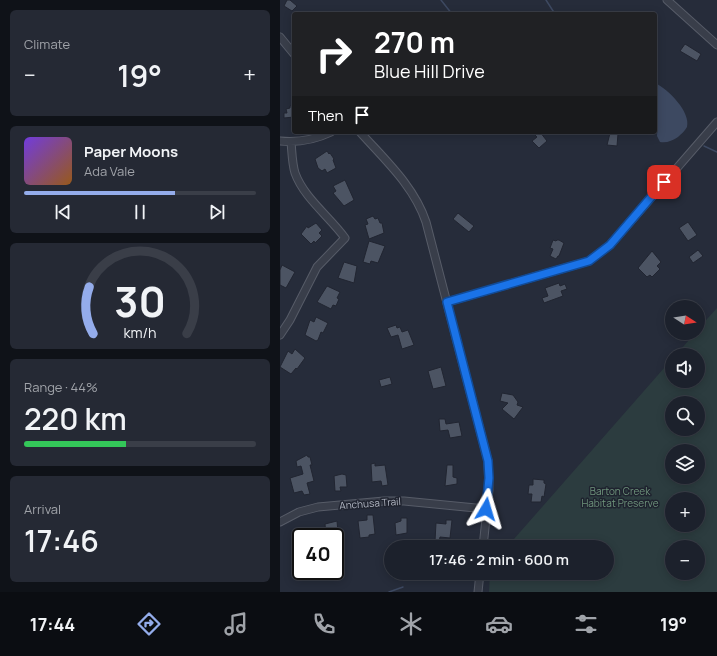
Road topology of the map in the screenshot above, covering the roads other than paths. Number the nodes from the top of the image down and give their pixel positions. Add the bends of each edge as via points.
1 (667, 0) edge
2 (280, 37) edge
3 (717, 45) edge
4 (292, 52) edge
5 (717, 122) edge
6 (326, 134) edge
7 (362, 134) edge
8 (280, 141) edge
9 (291, 142) junction
10 (447, 302) junction
11 (280, 335) edge
12 (486, 509) junction
13 (280, 522) edge
14 (484, 540) edge
15 (479, 580) edge
16 (478, 592) edge

1 - 3 street
2 - 4 street
5 - 10 street via 610,245 589,261
6 - 9 street via 310,140
7 - 10 street via 406,184 417,201 428,229
8 - 9 street
9 - 11 street via 297,178 345,238 317,267
10 - 12 street via 488,461
12 - 13 street, Anchusa Trail via 384,501 318,507 299,512
12 - 14 street
15 - 16 street

